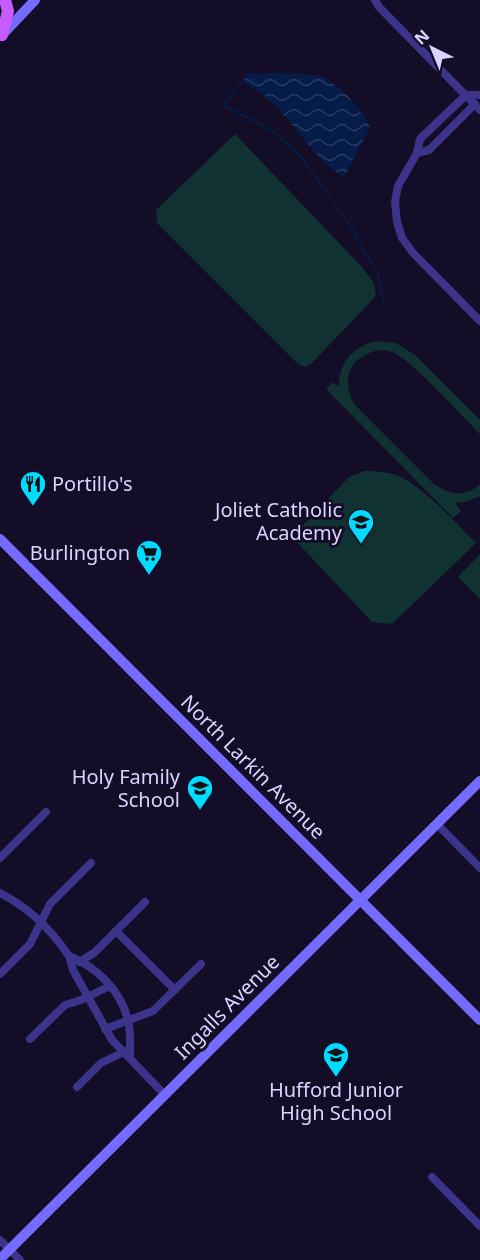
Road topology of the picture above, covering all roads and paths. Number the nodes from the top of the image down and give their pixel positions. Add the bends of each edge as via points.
1 (4, 0) edge
2 (35, 0) edge
3 (375, 0) edge
4 (1, 36) edge
5 (466, 95) junction
6 (480, 95) edge
7 (477, 107) edge
8 (418, 137) junction
9 (431, 152) junction
10 (417, 153) junction
11 (480, 321) edge
12 (0, 539) edge
13 (480, 781) edge
14 (46, 812) dead end
15 (437, 824) junction
16 (0, 858) edge
17 (91, 863) dead end
18 (480, 868) edge
19 (0, 893) edge
20 (361, 900) junction
21 (145, 902) dead end
22 (40, 923) junction
23 (116, 931) junction
24 (69, 956) junction
25 (81, 961) junction
26 (201, 964) dead end
27 (72, 965) junction
28 (0, 974) edge
29 (110, 986) junction
30 (175, 990) junction
31 (88, 996) junction
32 (480, 1020) edge
33 (129, 1022) junction
34 (105, 1029) junction
35 (30, 1040) dead end
36 (126, 1051) junction
37 (77, 1087) dead end
38 (165, 1095) junction
39 (432, 1177) dead end
40 (480, 1226) edge
41 (0, 1240) edge
42 (10, 1250) junction
43 (0, 1259) edge
44 (20, 1260) edge

1 - 4 main road via 8,11
2 - 4 main road
3 - 5 street
5 - 6 street
5 - 7 street
5 - 8 street
7 - 9 street
8 - 9 street
8 - 10 street
9 - 10 street
10 - 11 street via 398,186 395,202 402,238
12 - 20 main road, North Larkin Avenue
13 - 15 main road, Ingalls Avenue
14 - 16 street
15 - 18 street
15 - 20 main road, Ingalls Avenue
17 - 22 street via 50,904
19 - 22 street
20 - 32 main road, North Larkin Avenue
20 - 38 main road, Ingalls Avenue
21 - 23 street
22 - 24 street
22 - 28 street via 30,944
23 - 25 street
23 - 30 street
24 - 25 street
24 - 27 street
25 - 27 street
25 - 29 street
26 - 30 street
27 - 31 street
29 - 31 street
29 - 33 street
30 - 33 street via 153,1011
31 - 34 street
31 - 35 street via 65,1005
33 - 34 street
33 - 36 street
34 - 36 street
36 - 37 street via 101,1062
36 - 38 street
38 - 42 main road, Ingalls Avenue
39 - 40 street
41 - 42 street
42 - 43 main road, Ingalls Avenue
42 - 44 street

